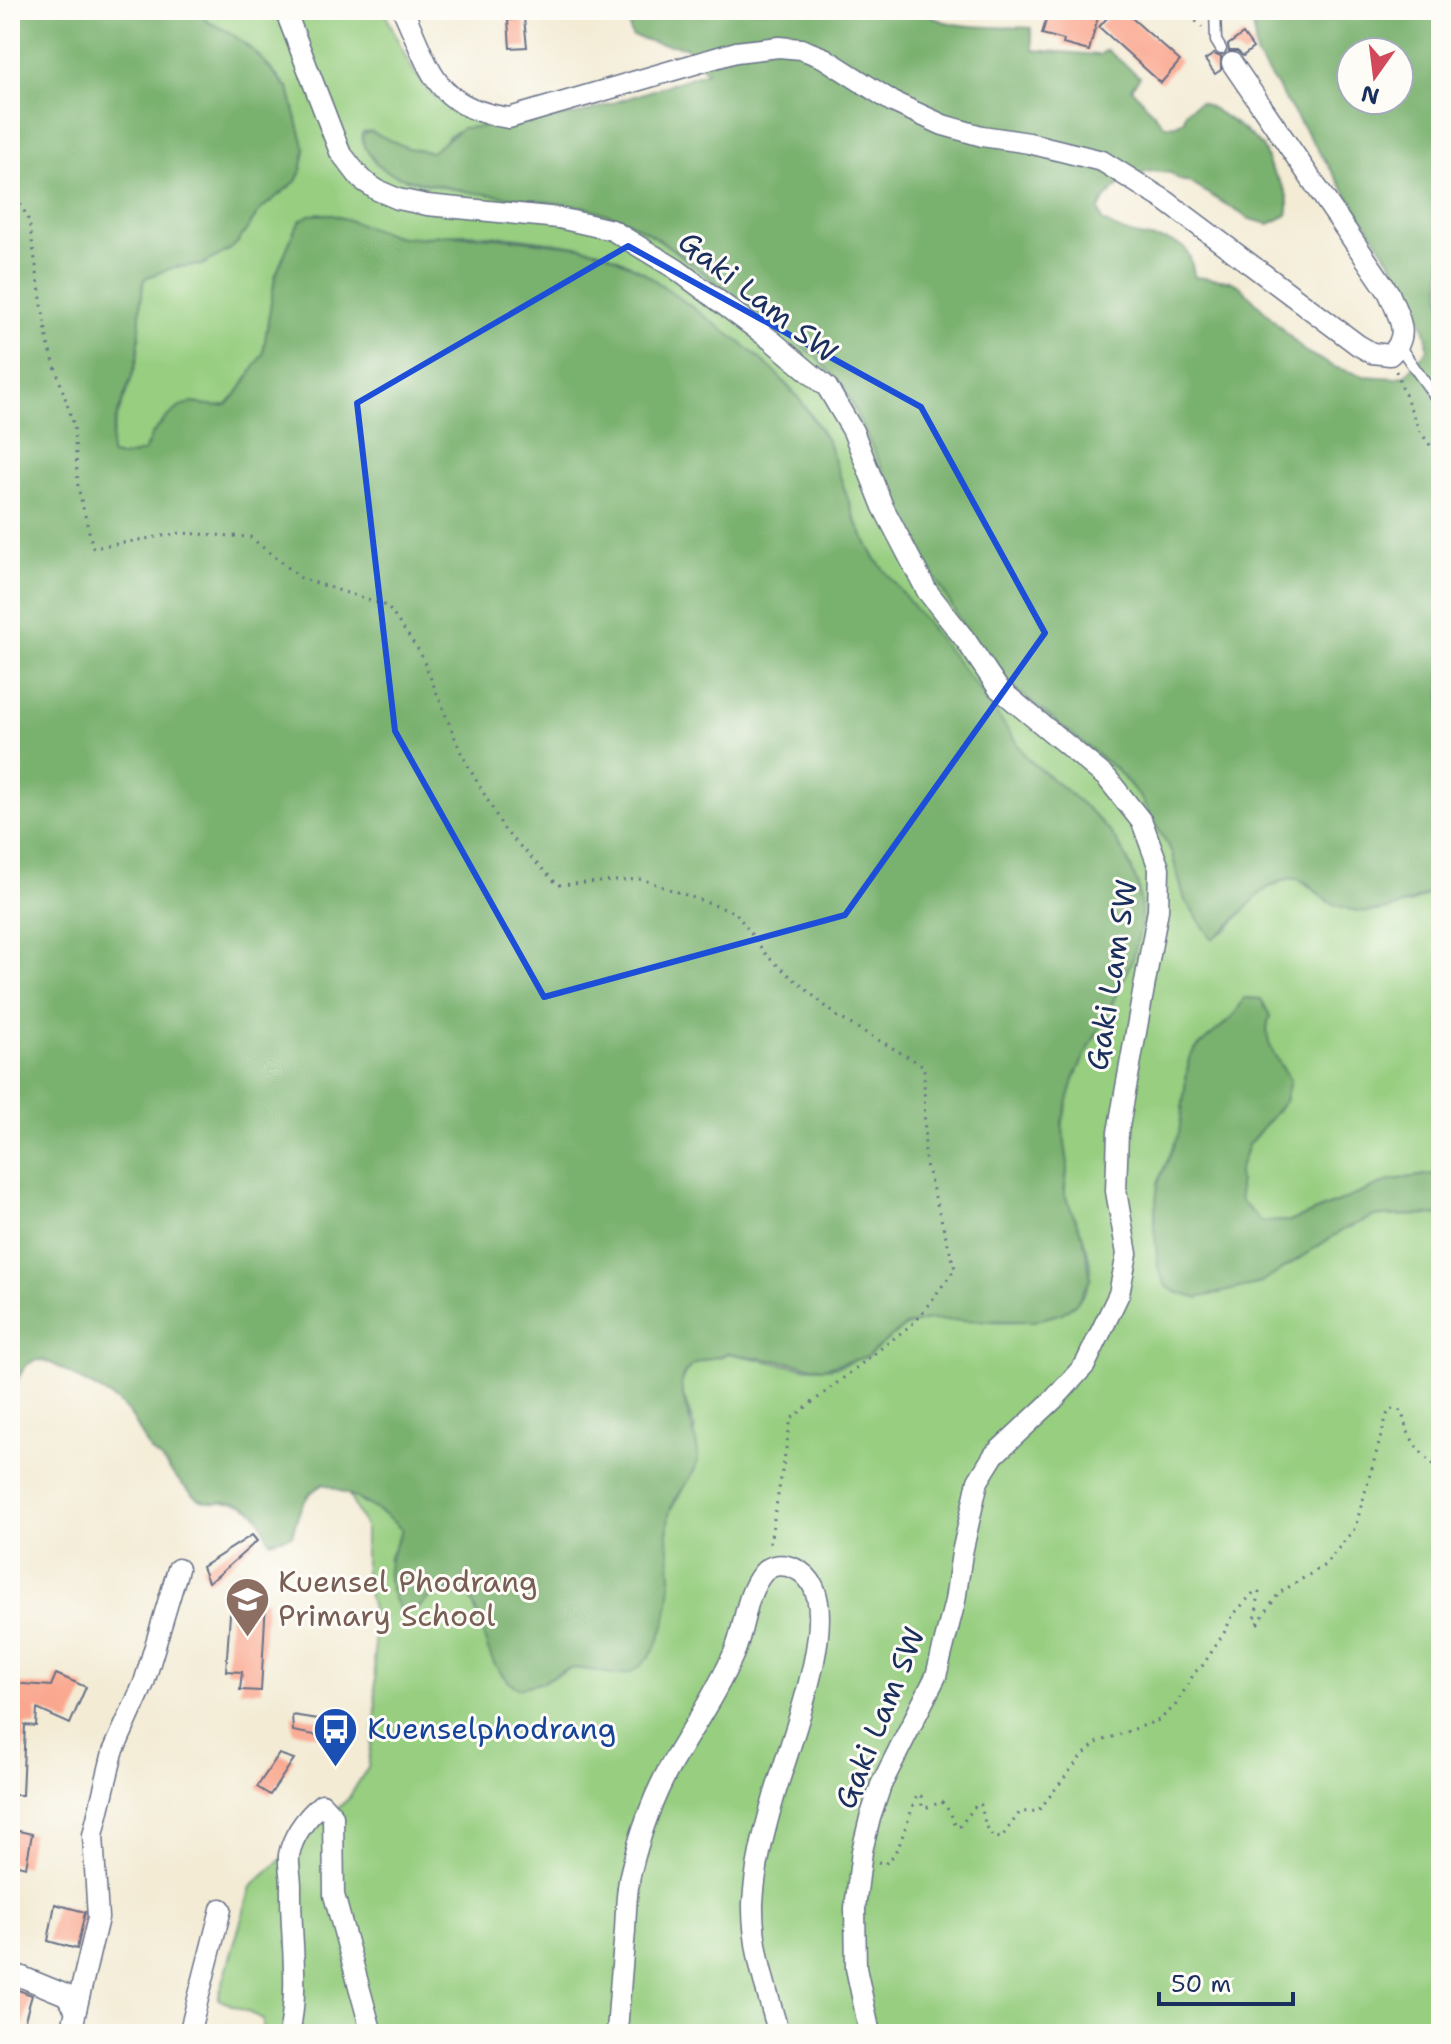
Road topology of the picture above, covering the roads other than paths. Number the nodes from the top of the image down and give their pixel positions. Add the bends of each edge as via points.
1 (285, 10) edge
2 (403, 10) edge
3 (1215, 10) edge
4 (1223, 51) joint
5 (1395, 351) junction
6 (1441, 405) edge
7 (178, 1569) dead end
8 (221, 1909) dead end
9 (10, 1972) edge
10 (76, 2010) junction
11 (71, 2034) edge
12 (189, 2034) edge
13 (289, 2034) edge
14 (372, 2034) edge
15 (617, 2034) edge
16 (779, 2034) edge
17 (870, 2034) edge

1 - 17 street, Gaki Lam SW via 340,152 377,190 412,203 559,218 612,230 676,269 827,387 927,591 998,688 1107,778 1142,822 1159,868 1158,910 1118,1132 1116,1191 1127,1254 1119,1294 1085,1365 994,1455 978,1481 936,1676 881,1785 862,1853 855,1908 856,1968
2 - 5 street via 437,84 480,114 509,118 736,52 801,49 943,125 1102,161 1166,201 1358,345 1372,353
3 - 4 lane
4 - 5 street via 1389,293 1403,329
5 - 6 lane
7 - 10 street via 144,1683 113,1752 93,1835 98,1918
8 - 12 street
9 - 10 street via 66,1995
10 - 11 street
13 - 14 street via 295,1974 289,1857 296,1834 322,1804 333,1816 334,1895
15 - 16 street via 630,1874 648,1815 735,1650 754,1587 775,1566 796,1568 808,1578 820,1613 809,1679 759,1854 753,1903 757,1951

